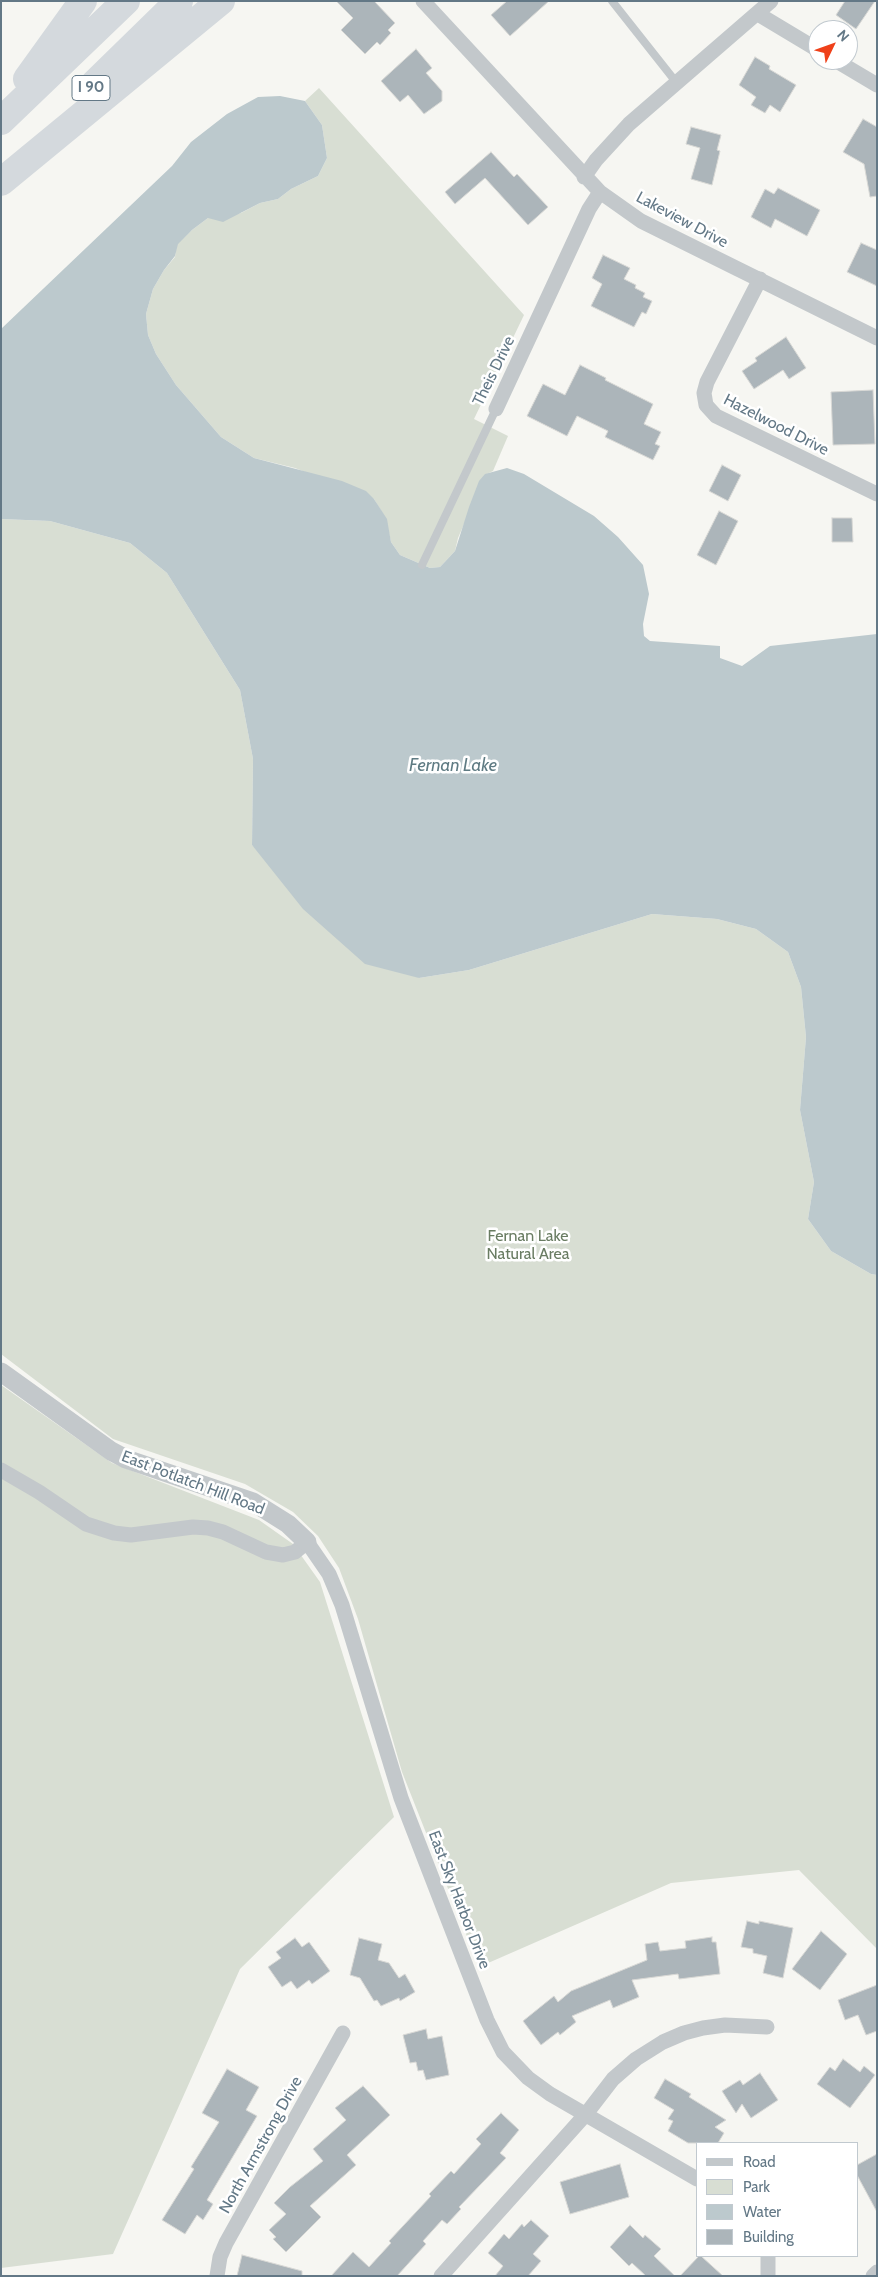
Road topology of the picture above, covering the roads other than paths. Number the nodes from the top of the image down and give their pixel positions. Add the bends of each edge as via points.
1 (83, 1) edge
2 (126, 1) edge
3 (179, 1) edge
4 (221, 1) edge
5 (423, 1) edge
6 (612, 1) edge
7 (771, 1) edge
8 (758, 14) junction
9 (808, 44) edge
10 (852, 70) edge
11 (676, 82) junction
12 (877, 85) edge
13 (1, 114) edge
14 (1, 121) edge
15 (1, 174) edge
16 (584, 177) junction
17 (1, 182) edge
18 (600, 192) junction
19 (760, 279) junction
20 (877, 338) edge
21 (496, 408) joint
22 (877, 494) edge
23 (422, 565) dead end
24 (1, 1372) edge
25 (1, 1470) edge
26 (307, 1542) junction
27 (767, 2027) dead end
28 (343, 2033) dead end
29 (586, 2114) junction
30 (696, 2178) edge
31 (768, 2257) edge
32 (877, 2272) edge
33 (216, 2276) edge
34 (441, 2276) edge
35 (768, 2276) edge
36 (873, 2276) edge

1 - 13 highway
2 - 14 highway, I 90
3 - 15 highway, I 90
4 - 17 highway
5 - 16 street, Lakeview Drive
6 - 11 lane
7 - 8 street
8 - 9 street
8 - 11 street
10 - 12 street
11 - 16 street via 629,124
16 - 18 street, Lakeview Drive
18 - 19 street, Lakeview Drive via 642,221
18 - 21 street, Theis Drive via 589,209
19 - 20 street, Lakeview Drive
19 - 22 street, Hazelwood Drive via 707,382 704,393 706,405 725,421
21 - 23 lane, Theis Drive
24 - 26 street, East Potlatch Hill Road via 111,1451 253,1502 288,1524
25 - 26 street via 80,1521 114,1533 131,1535 208,1528 266,1552 283,1555 295,1552
26 - 29 street, East Sky Harbor Drive via 329,1574 342,1605 391,1770 495,2039 508,2059 528,2078
27 - 29 street via 718,2026 684,2033 663,2042 636,2059 614,2079
28 - 33 street, North Armstrong Drive via 226,2243
29 - 30 street, East Sky Harbor Drive
29 - 34 street
31 - 35 street
32 - 36 street

